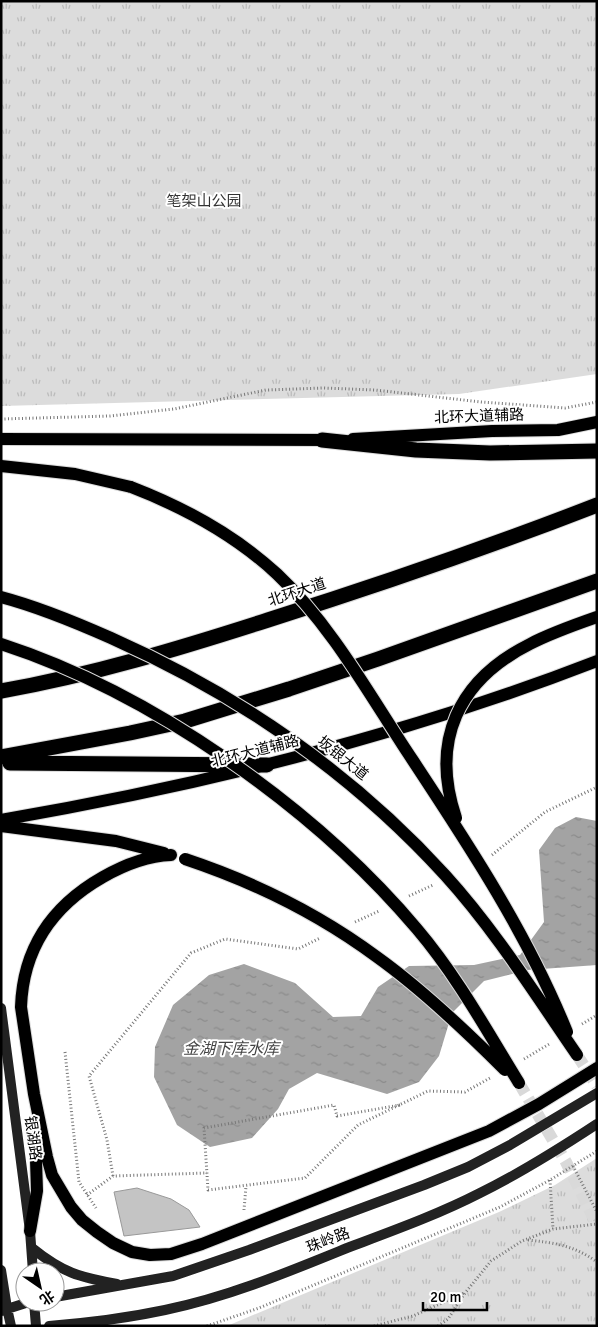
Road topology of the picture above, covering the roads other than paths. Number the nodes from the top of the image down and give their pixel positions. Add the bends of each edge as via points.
1 (597, 422) edge
2 (1, 439) edge
3 (322, 440) junction
4 (597, 451) edge
5 (1, 466) edge
6 (597, 505) edge
7 (597, 581) edge
8 (1, 597) edge
9 (597, 616) edge
10 (1, 644) edge
11 (597, 662) edge
12 (1, 692) edge
13 (1, 757) edge
14 (1, 762) edge
15 (267, 765) junction
16 (1, 820) edge
17 (1, 826) edge
18 (461, 834) junction
19 (171, 855) junction
20 (1, 1008) edge
21 (597, 1068) edge
22 (34, 1094) junction
23 (597, 1094) edge
24 (597, 1124) edge
25 (30, 1231) junction
26 (32, 1248) junction
27 (33, 1262) edge
28 (1, 1270) edge
29 (122, 1285) junction
30 (65, 1295) edge
31 (4, 1310) edge
32 (35, 1312) edge
33 (11, 1326) edge
34 (36, 1326) edge
35 (49, 1326) edge

1 - 3 main road, 北环大道辅路 via 558,430
2 - 3 main road, 北环大道辅路
3 - 4 highway via 425,450 510,453
5 - 18 main road, bridge via 76,474 131,488 176,505 230,538 275,572 313,611 344,654
6 - 12 highway, 北环大道 via 333,599 224,634 102,669
7 - 13 highway via 351,668 203,716
8 - 18 main road, 坂银大道, bridge via 90,628 184,673 276,728 342,778 380,809 446,876 510,958 577,1055 528,947
9 - 18 main road, bridge via 529,644 503,660 484,674 459,709 448,741 446,771 448,792
10 - 19 main road, bridge via 78,674 165,720 249,776 319,831 389,897 428,943 463,991 519,1084 406,979 355,942 263,889 220,870
11 - 15 main road, 北环大道辅路 via 492,700
14 - 15 highway
15 - 16 main road, 北环大道辅路 via 122,798
17 - 19 main road via 116,842
19 - 22 main road via 159,855 129,864 84,888 58,910 37,941 24,975 21,1007
20 - 25 street, 银湖路
21 - 22 main road via 539,1104 464,1142 202,1244 171,1254 150,1255 132,1252 113,1243 82,1220 71,1207 52,1175
22 - 25 main road via 37,1191
23 - 29 street, 珠岭路 via 510,1145 424,1185 173,1276
24 - 35 street, 珠岭路 via 479,1194 284,1273 166,1310 98,1322
25 - 26 street, 银湖路
26 - 27 street, 银湖路
26 - 29 street via 56,1266 82,1277
28 - 31 street
29 - 30 street, 珠岭路
31 - 33 street
32 - 34 street

